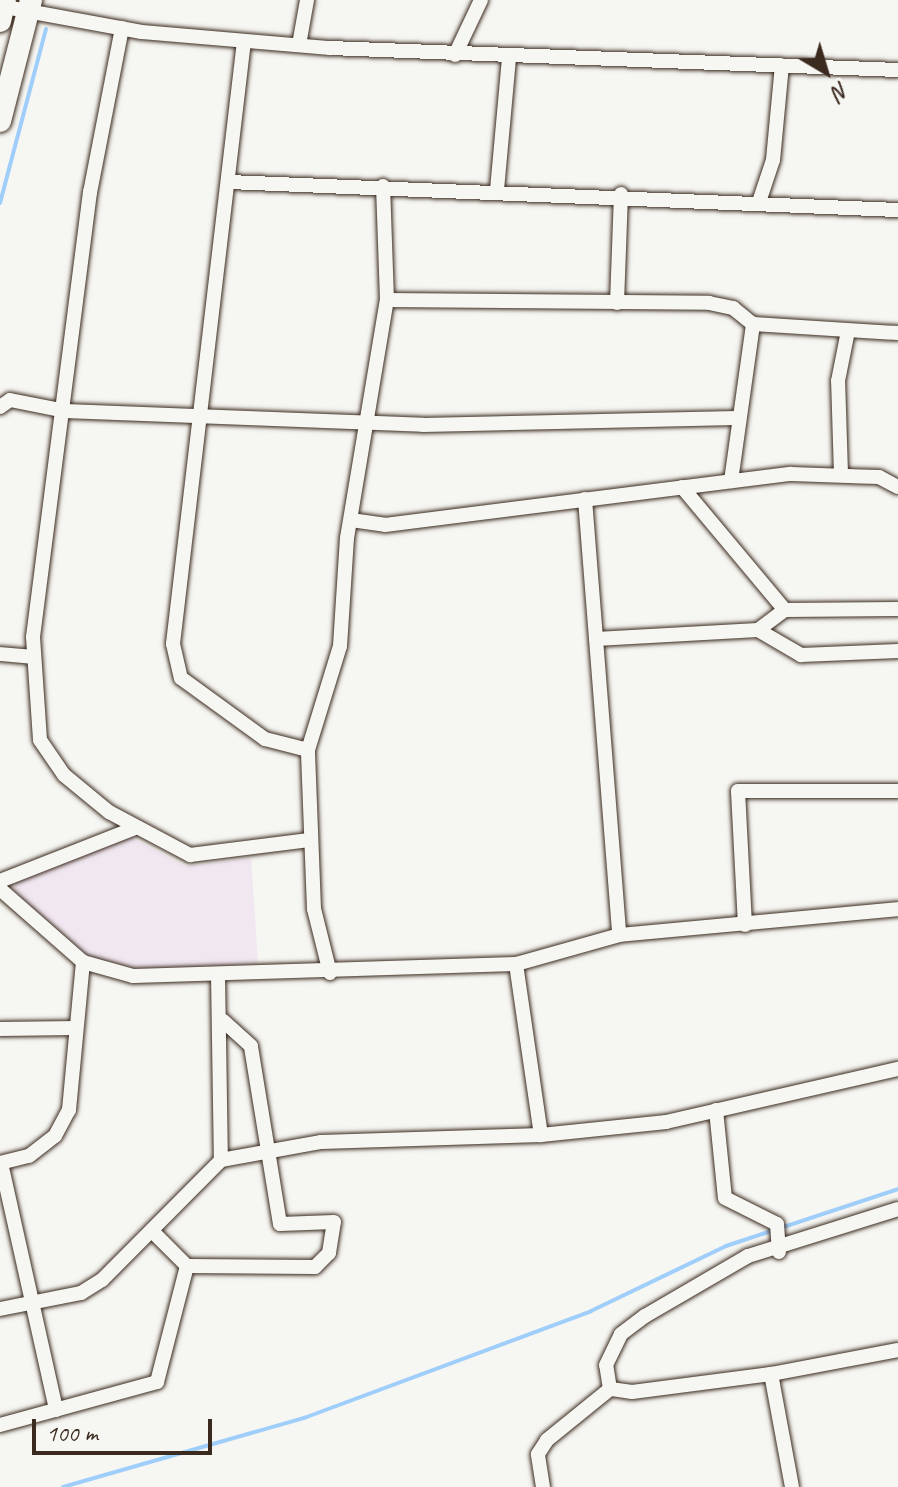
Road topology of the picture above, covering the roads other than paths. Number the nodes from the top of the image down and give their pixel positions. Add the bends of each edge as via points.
1 (62, 0) edge
2 (307, 0) edge
3 (481, 0) edge
4 (30, 6) edge
5 (2, 8) edge
6 (59, 17) junction
7 (122, 28) junction
8 (244, 41) junction
9 (299, 45) junction
10 (455, 55) junction
11 (509, 58) junction
12 (782, 65) junction
13 (898, 70) edge
14 (0, 121) edge
15 (229, 182) junction
16 (383, 186) junction
17 (497, 190) junction
18 (621, 194) junction
19 (760, 199) junction
20 (898, 210) edge
21 (387, 300) junction
22 (617, 303) junction
23 (753, 324) junction
24 (848, 331) junction
25 (898, 333) edge
26 (0, 407) edge
27 (65, 411) junction
28 (202, 414) junction
29 (736, 418) junction
30 (367, 424) junction
31 (841, 474) junction
32 (731, 481) junction
33 (682, 487) junction
34 (898, 487) edge
35 (585, 499) junction
36 (351, 520) junction
37 (898, 609) edge
38 (785, 610) junction
39 (758, 630) junction
40 (596, 639) junction
41 (898, 651) edge
42 (0, 654) edge
43 (33, 657) junction
44 (308, 750) junction
45 (898, 791) edge
46 (133, 829) junction
47 (309, 840) junction
48 (0, 881) edge
49 (0, 889) edge
50 (898, 909) edge
51 (745, 925) junction
52 (619, 935) junction
53 (83, 962) junction
54 (516, 964) junction
55 (330, 973) junction
56 (218, 975) junction
57 (223, 1021) junction
58 (76, 1028) junction
59 (0, 1029) edge
60 (898, 1069) edge
61 (716, 1110) junction
62 (541, 1135) junction
63 (266, 1148) junction
64 (221, 1160) junction
65 (1, 1163) edge
66 (898, 1209) edge
67 (152, 1231) junction
68 (779, 1252) junction
69 (187, 1266) junction
70 (32, 1303) junction
71 (0, 1309) edge
72 (898, 1350) edge
73 (771, 1374) junction
74 (610, 1389) junction
75 (56, 1410) junction
76 (0, 1425) edge
77 (543, 1487) edge
78 (792, 1487) edge

1 - 6 street
2 - 9 street
3 - 10 street
4 - 5 street
4 - 6 street
4 - 14 main road
6 - 7 street
7 - 8 street
7 - 27 street via 90,192
8 - 9 street
8 - 15 street
9 - 10 street
10 - 11 street
11 - 12 street
11 - 17 street
12 - 13 street
12 - 19 street via 773,160
15 - 16 street
15 - 28 street
16 - 17 street
16 - 21 street
17 - 18 street
18 - 19 street
18 - 22 street
19 - 20 street via 791,208
21 - 22 street
21 - 30 street
22 - 23 street via 709,303 733,308
23 - 24 street
23 - 29 street
24 - 25 street
24 - 31 street via 838,381
26 - 27 street via 10,400
27 - 28 street
27 - 43 street
28 - 30 street
28 - 44 street via 173,644 181,678 265,739
29 - 30 street
29 - 32 street
30 - 36 street
31 - 32 street
31 - 34 street via 879,477
32 - 33 street
33 - 35 street
33 - 38 street
35 - 36 street via 385,525
35 - 40 street
36 - 44 street via 340,646
37 - 38 street
38 - 39 street
39 - 40 street
39 - 41 street via 801,655
40 - 52 street
42 - 43 street
43 - 46 street via 40,740 64,775
44 - 47 street
45 - 51 street via 738,791
46 - 47 street via 190,855
46 - 48 street
47 - 55 street via 314,909
49 - 53 street
50 - 51 street
51 - 52 street
52 - 54 street
53 - 56 street via 133,976
53 - 58 street
54 - 55 street
54 - 62 street
55 - 56 street
56 - 57 street
57 - 63 street via 251,1046
57 - 64 street
58 - 59 street
58 - 65 street via 69,1110 38,1150
60 - 61 street
61 - 62 street
61 - 68 street via 728,1204 779,1230
62 - 63 street
63 - 64 street
63 - 69 street via 280,1224 334,1222 329,1253 315,1267
64 - 67 street
65 - 70 street
66 - 68 street
67 - 69 street
67 - 70 street via 102,1280
68 - 74 street via 748,1256 621,1334 606,1365
69 - 75 street via 157,1382
70 - 71 street
70 - 75 street
72 - 73 street
73 - 74 street
73 - 78 street
74 - 77 street via 547,1440 538,1454
75 - 76 street

